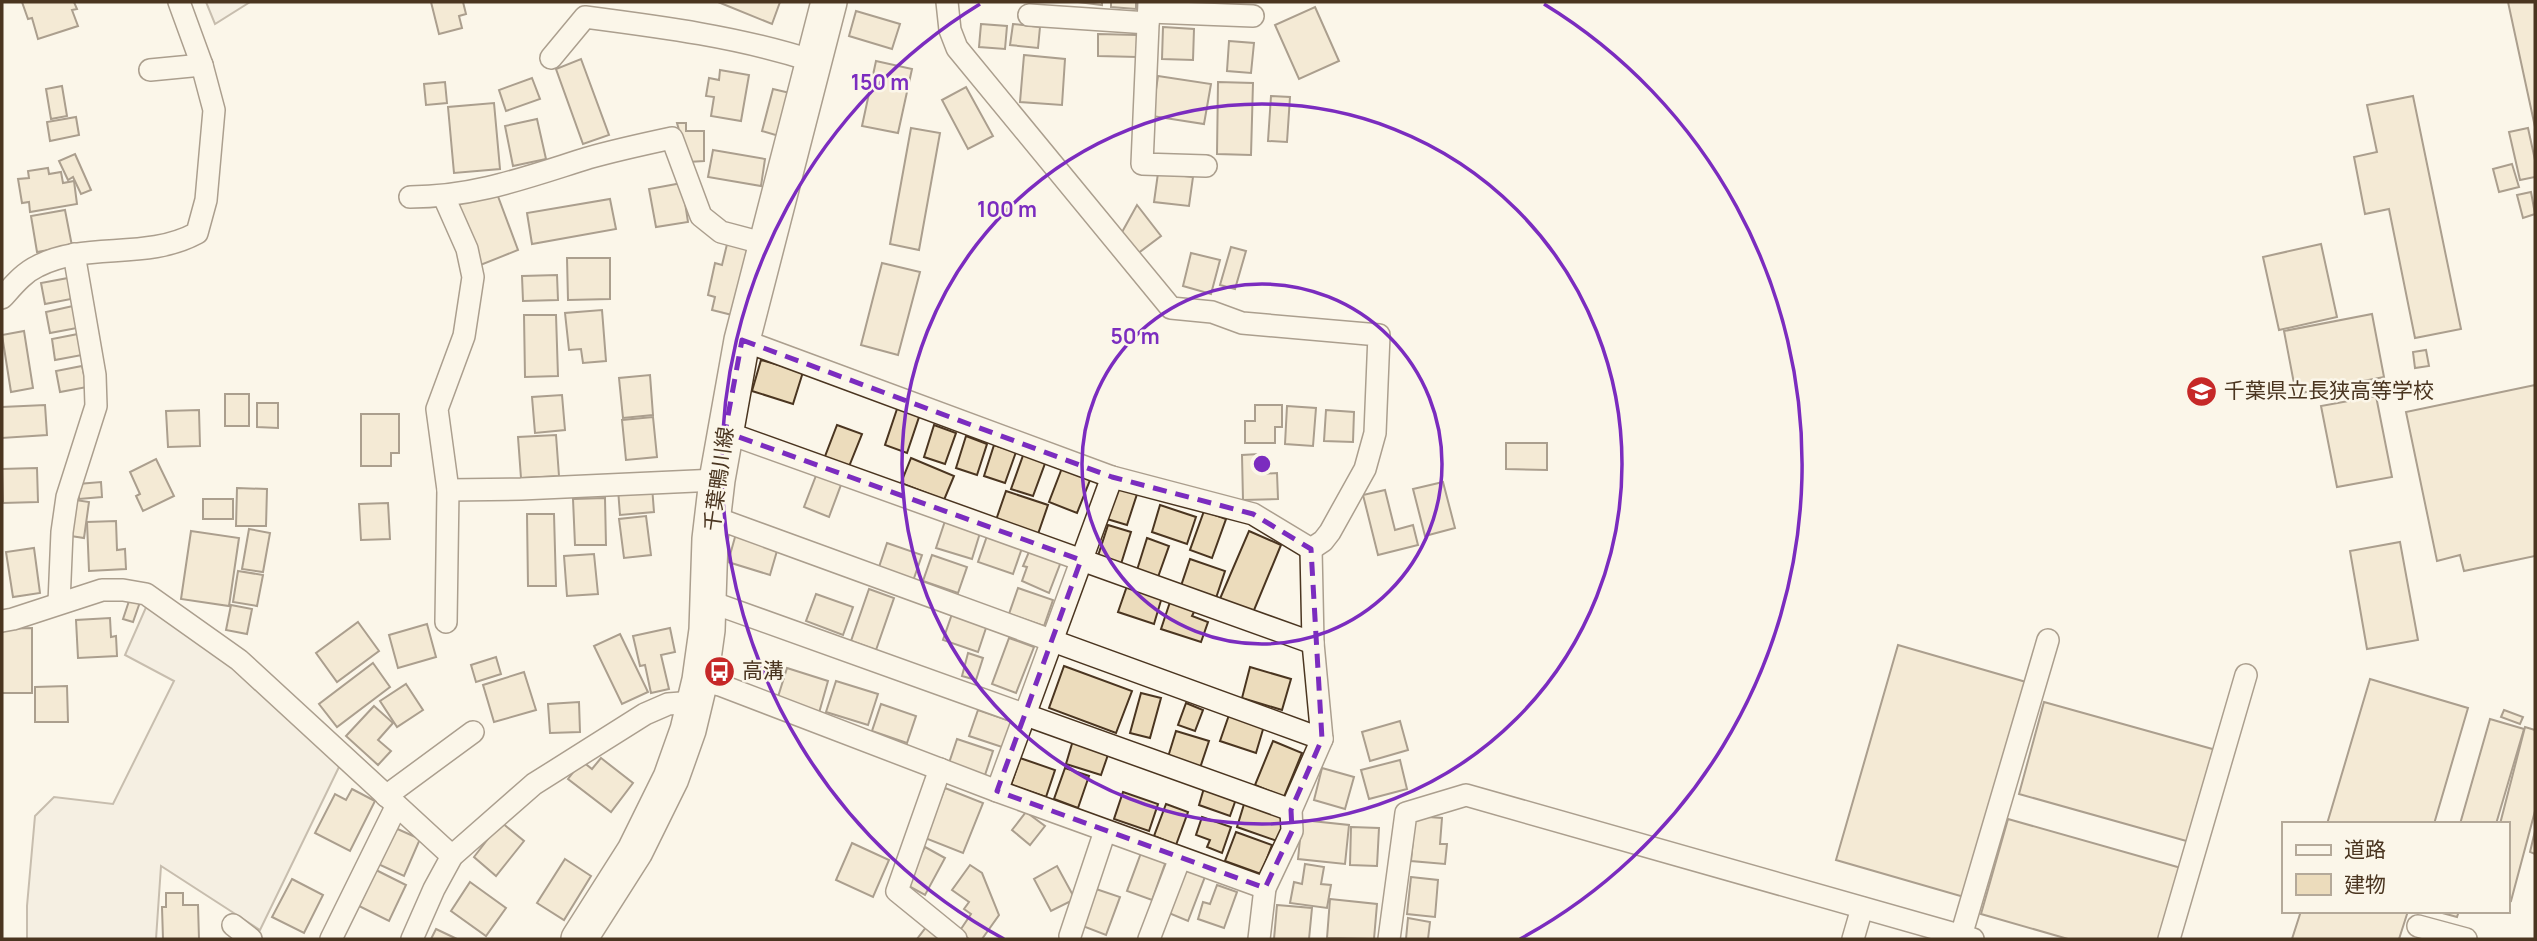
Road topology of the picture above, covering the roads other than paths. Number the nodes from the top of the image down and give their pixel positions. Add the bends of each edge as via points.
1 (179, 2) edge
2 (828, 2) edge
3 (947, 2) edge
4 (1149, 12) edge
5 (1029, 15) dead end
6 (1253, 16) dead end
7 (551, 58) dead end
8 (813, 61) junction
9 (202, 65) junction
10 (150, 69) dead end
11 (1206, 166) dead end
12 (410, 197) dead end
13 (444, 197) junction
14 (766, 244) junction
15 (74, 254) junction
16 (2, 298) edge
17 (742, 340) junction
18 (725, 432) junction
19 (1112, 477) junction
20 (717, 480) junction
21 (448, 490) junction
22 (713, 517) junction
23 (1311, 549) junction
24 (1081, 560) junction
25 (708, 601) junction
26 (59, 603) junction
27 (2, 621) edge
28 (446, 622) dead end
29 (1053, 640) junction
30 (2048, 640) dead end
31 (1313, 643) junction
32 (2246, 675) dead end
33 (697, 693) junction
34 (1024, 715) junction
35 (473, 732) dead end
36 (1322, 738) junction
37 (940, 769) junction
38 (997, 791) junction
39 (391, 802) junction
40 (1291, 810) junction
41 (1105, 831) junction
42 (452, 856) junction
43 (1180, 858) junction
44 (1265, 888) junction
45 (1861, 908) junction
46 (233, 925) dead end
47 (2417, 925) edge
48 (1070, 936) dead end
49 (1967, 937) edge
50 (251, 939) edge
51 (331, 939) edge
52 (412, 939) edge
53 (579, 939) edge
54 (956, 939) edge
55 (1149, 939) edge
56 (1259, 939) edge
57 (1389, 939) edge
58 (1853, 939) edge
59 (2169, 939) edge
60 (2466, 939) edge

1 - 9 street
2 - 8 main road, 千葉鴨川線
3 - 23 street via 957,48 1171,308 1212,312 1242,323 1379,335 1375,433 1365,468 1330,533
4 - 5 street
4 - 6 street
4 - 11 street via 1142,164
7 - 8 street via 585,17 732,39
8 - 14 main road, 千葉鴨川線
9 - 10 street
9 - 15 street via 214,110 206,200 197,233 146,250
12 - 13 street
13 - 14 street via 499,187 591,157 672,138 701,216 721,232
13 - 21 street via 467,249 472,277 464,336 438,409
14 - 17 main road, 千葉鴨川線
15 - 16 street via 36,267
15 - 26 street via 96,406 67,498
17 - 18 main road, 千葉鴨川線
17 - 19 street
18 - 20 main road, 千葉鴨川線
18 - 24 street
19 - 23 street via 1254,514
19 - 24 street
20 - 21 street
20 - 22 main road, 千葉鴨川線
21 - 28 street
22 - 25 main road, 千葉鴨川線
22 - 29 street
23 - 31 street
24 - 29 street
24 - 31 street
25 - 33 main road, 千葉鴨川線
25 - 34 street
26 - 27 street
26 - 39 street via 102,590 146,594 239,660
29 - 34 street
29 - 36 street
30 - 49 street
31 - 36 street
32 - 59 street
33 - 37 street via 720,685
33 - 42 street via 645,714 534,784
33 - 53 main road, 千葉鴨川線 via 681,751 660,800 635,851
34 - 38 street
34 - 40 street
35 - 39 street
36 - 40 street
37 - 38 street
37 - 54 street via 897,891
38 - 41 street
39 - 42 street
39 - 51 street
40 - 44 street via 1292,831
41 - 43 street
41 - 48 street
42 - 52 street
43 - 44 street
43 - 55 street
44 - 56 street
45 - 49 street
45 - 57 street via 1466,795 1406,813
45 - 58 street
46 - 50 street
47 - 60 street

